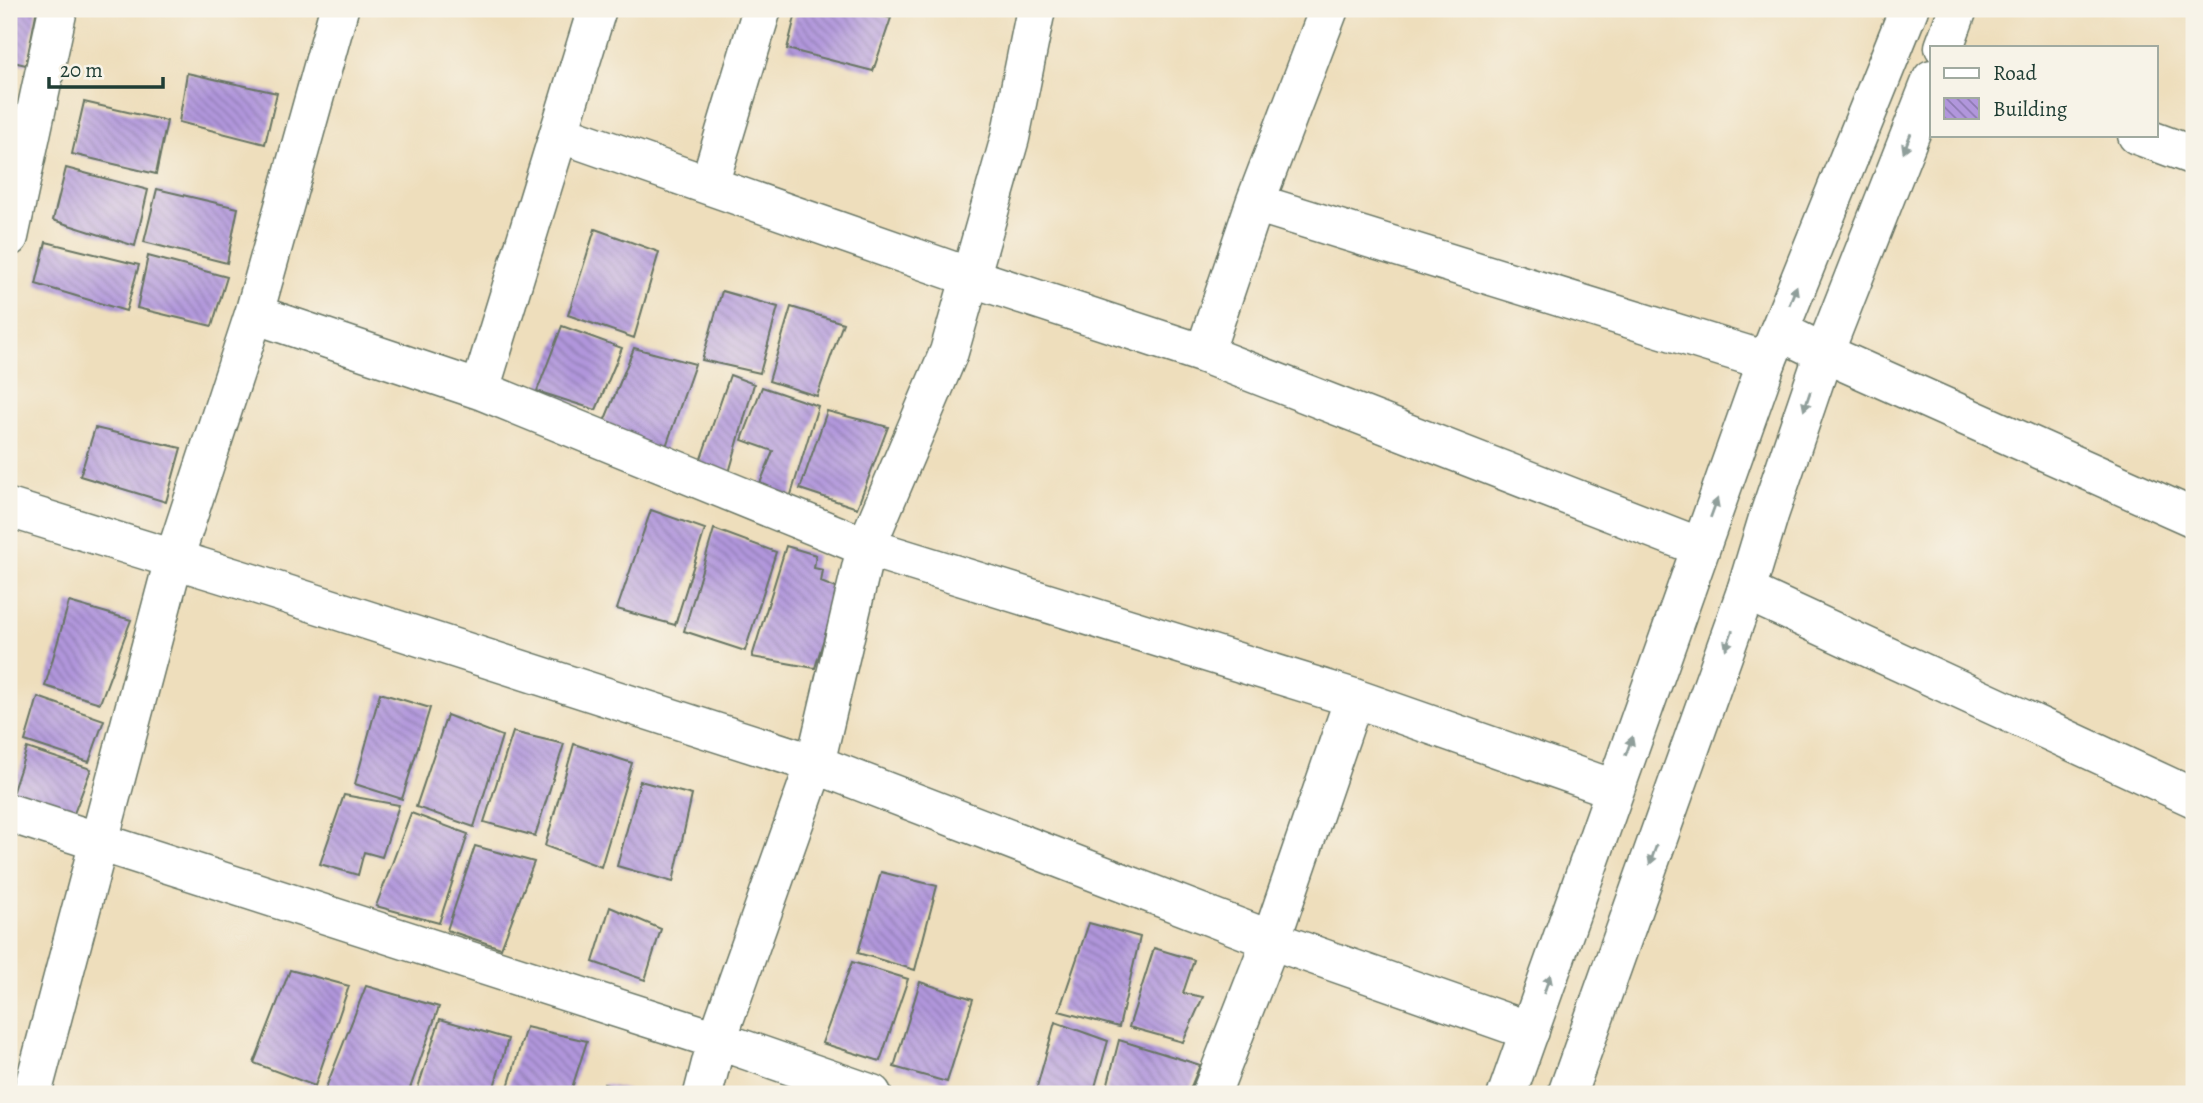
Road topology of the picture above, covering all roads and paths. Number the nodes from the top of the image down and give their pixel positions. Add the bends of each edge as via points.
1 (58, 9) edge
2 (339, 9) edge
3 (597, 9) edge
4 (762, 9) edge
5 (1036, 9) edge
6 (1329, 9) edge
7 (1909, 9) edge
8 (1958, 9) edge
9 (1944, 46) edge
10 (1930, 84) edge
11 (559, 133) junction
12 (2140, 136) edge
13 (2194, 156) edge
14 (709, 185) junction
15 (1255, 203) junction
16 (9, 237) edge
17 (970, 277) junction
18 (254, 314) junction
19 (1773, 346) junction
20 (1824, 353) junction
21 (1204, 354) junction
22 (480, 390) junction
23 (9, 508) edge
24 (2194, 518) edge
25 (866, 547) junction
26 (1700, 547) junction
27 (174, 559) junction
28 (1746, 592) junction
29 (1354, 698) junction
30 (815, 764) junction
31 (1614, 789) junction
32 (2194, 798) edge
33 (9, 813) edge
34 (99, 842) junction
35 (1271, 940) junction
36 (1530, 1031) junction
37 (717, 1040) junction
38 (32, 1094) edge
39 (703, 1094) edge
40 (872, 1094) edge
41 (1212, 1094) edge
42 (1507, 1094) edge
43 (1567, 1094) edge

1 - 16 street
2 - 18 street
3 - 11 street
4 - 14 street
5 - 17 street via 1010,138
6 - 15 street
19 -> 7 street
8 - 9 street
10 -> 20 street
11 - 14 street
11 - 22 street
12 - 13 street
14 - 17 street
15 - 19 street
15 - 21 street
17 - 21 street
17 - 25 street via 949,352
18 - 22 street
18 - 27 street
19 - 20 street
26 -> 19 street
20 - 24 street
20 -> 28 street
21 - 26 street
22 - 25 street
23 - 27 street
25 - 29 street
25 - 30 street
31 -> 26 street
27 - 30 street
27 - 34 street
28 - 32 street
28 -> 43 street
29 - 31 street
29 - 35 street
30 - 35 street
30 - 37 street
36 -> 31 street
33 - 34 street
34 - 37 street
34 - 38 street
35 - 36 street
35 - 41 street
36 - 42 street
37 - 39 street
37 - 40 street

